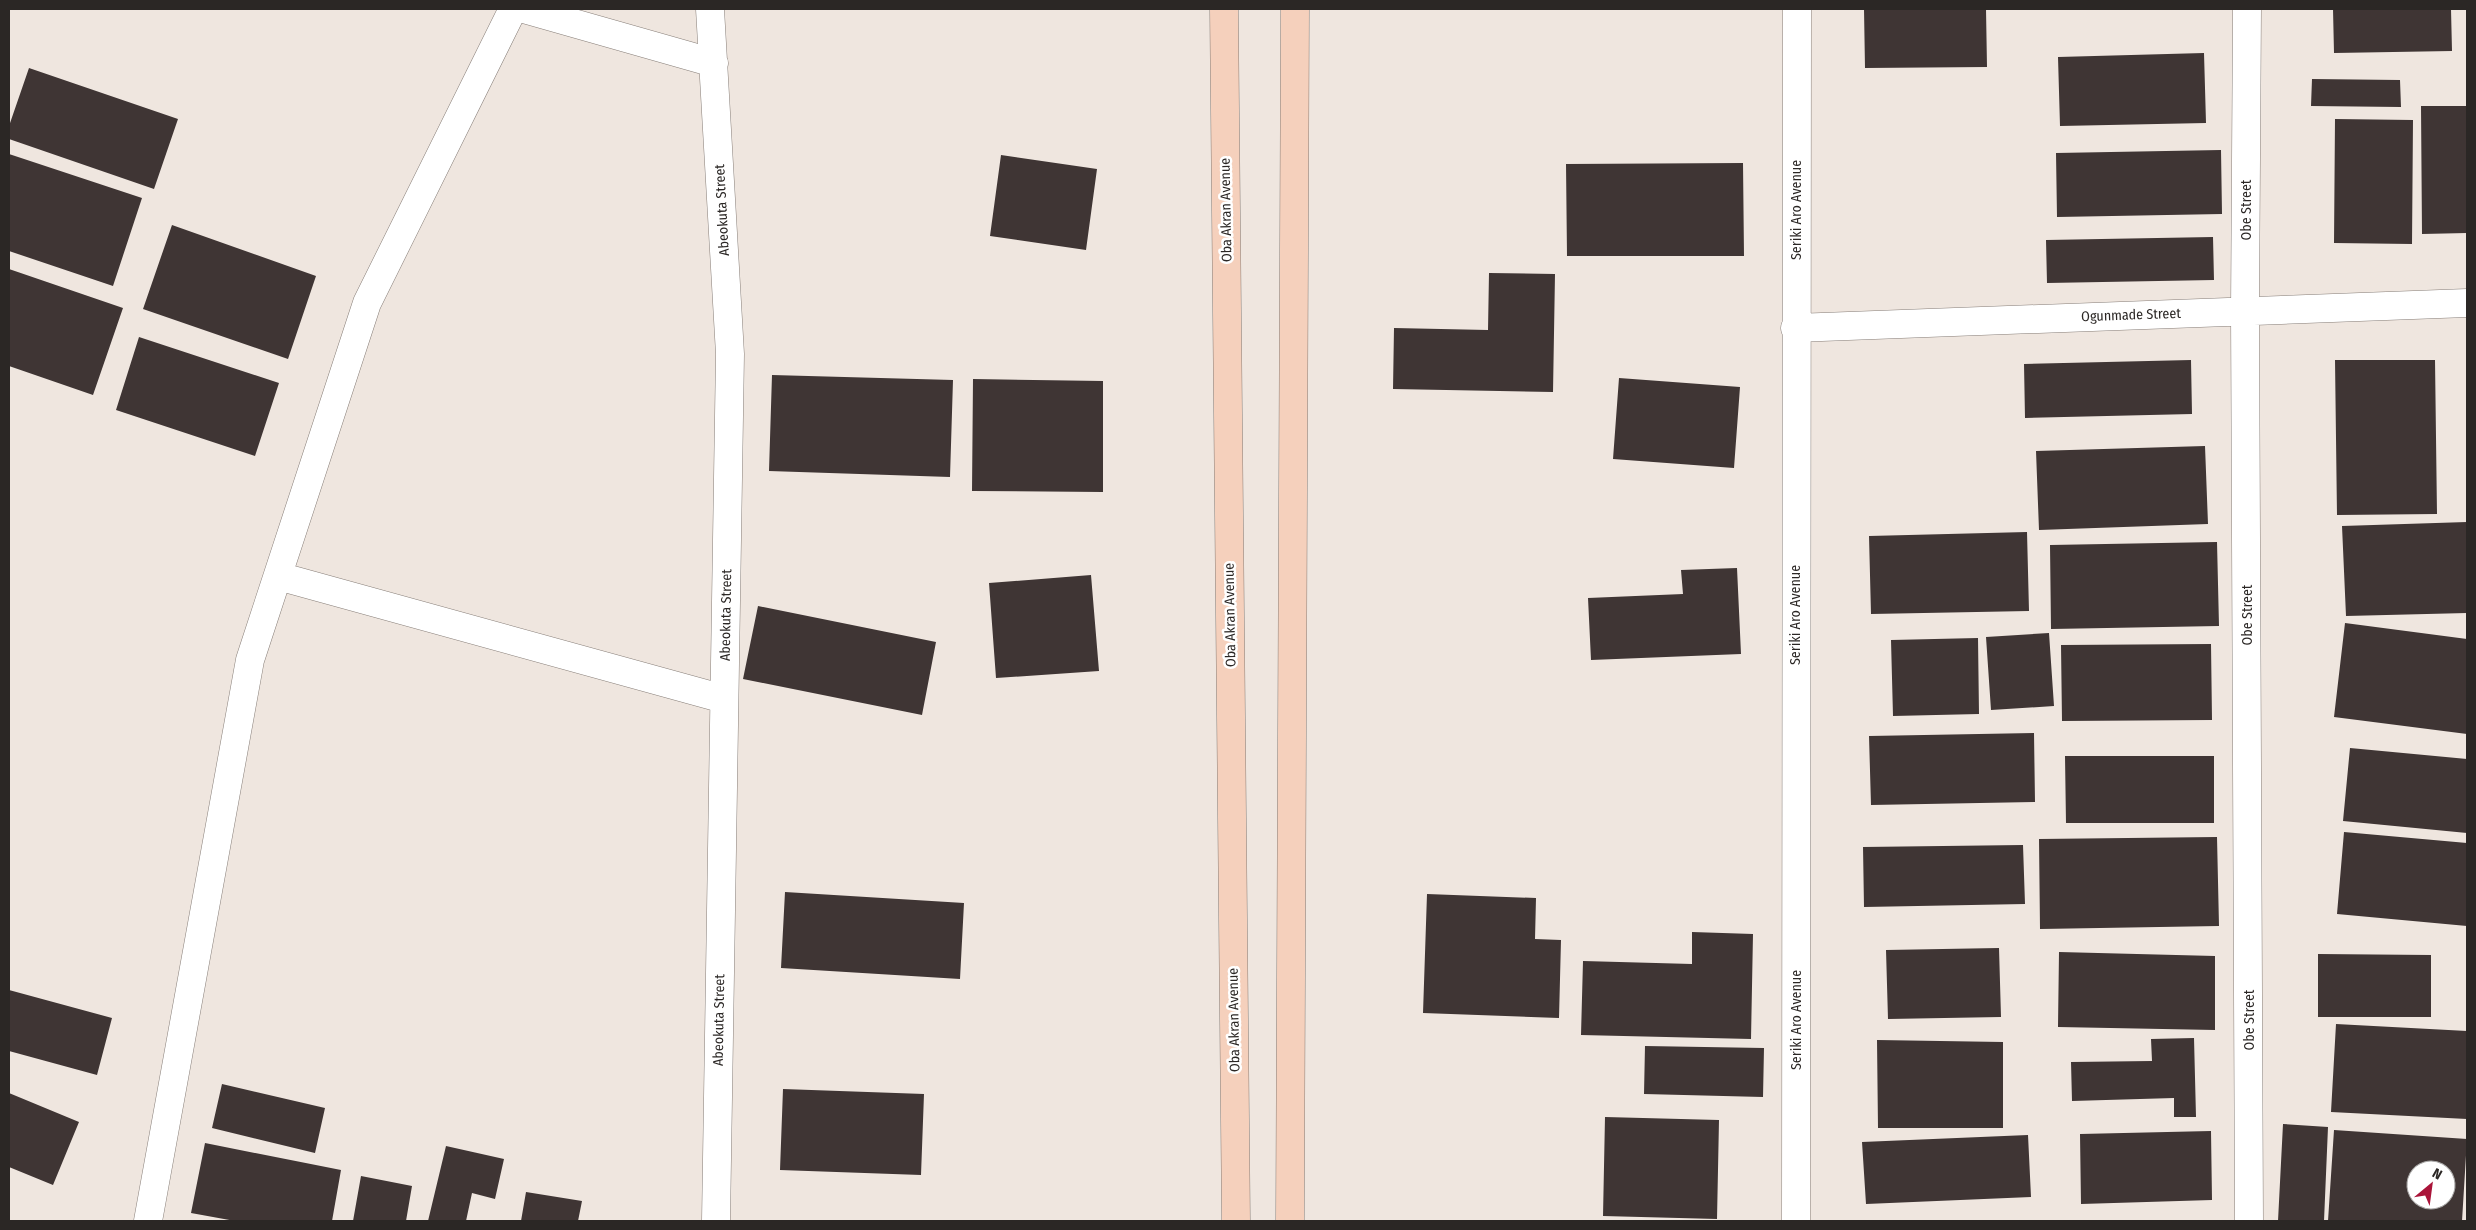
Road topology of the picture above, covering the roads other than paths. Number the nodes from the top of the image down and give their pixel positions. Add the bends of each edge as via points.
1 (513, 9) edge
2 (524, 9) edge
3 (710, 9) edge
4 (1224, 9) edge
5 (1295, 9) edge
6 (1797, 9) edge
7 (2247, 9) edge
8 (714, 63) junction
9 (2467, 303) edge
10 (2246, 311) junction
11 (1795, 328) junction
12 (278, 576) junction
13 (724, 699) junction
14 (148, 1221) edge
15 (716, 1221) edge
16 (1236, 1221) edge
17 (1290, 1221) edge
18 (1796, 1221) edge
19 (2250, 1221) edge

1 - 12 street via 367,303
2 - 8 street
3 - 8 street, Abeokuta Street
4 - 16 main road, Oba Akran Avenue
5 - 17 main road
6 - 11 street, Seriki Aro Avenue
7 - 10 street, Obe Street
8 - 13 street, Abeokuta Street via 730,354
9 - 10 street, Ogunmade Street
10 - 11 street, Ogunmade Street
10 - 19 street, Obe Street
11 - 18 street, Seriki Aro Avenue
12 - 13 street
12 - 14 street via 250,660
13 - 15 street, Abeokuta Street

